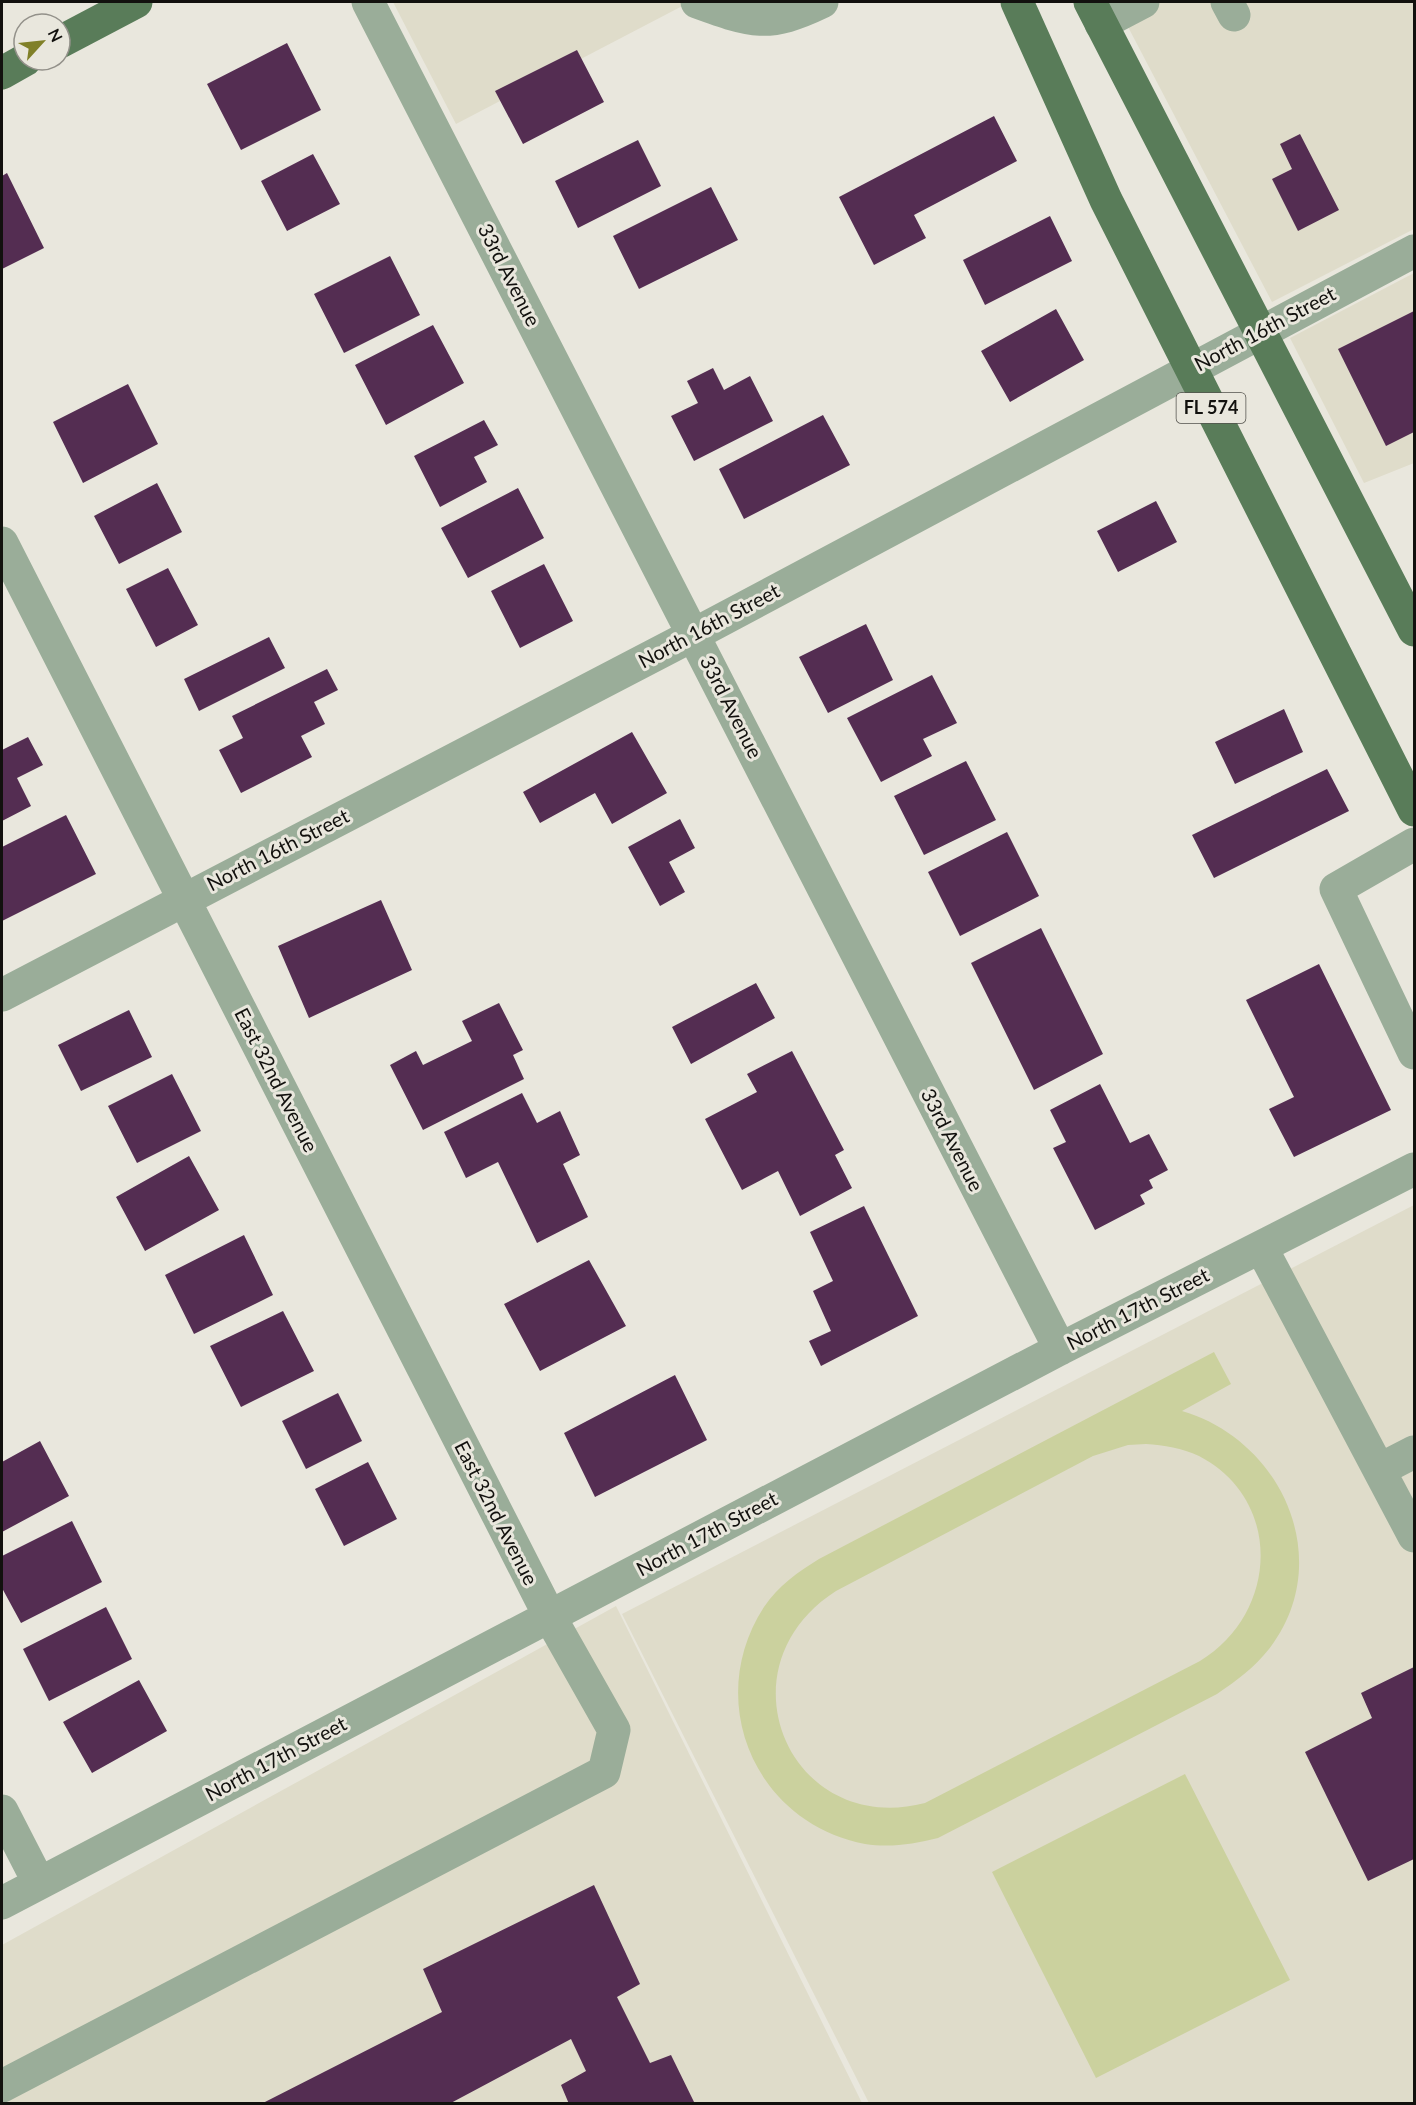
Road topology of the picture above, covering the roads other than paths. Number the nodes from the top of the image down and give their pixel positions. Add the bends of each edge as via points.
1 (136, 2) edge
2 (368, 2) edge
3 (698, 2) edge
4 (822, 2) edge
5 (1017, 2) edge
6 (1143, 2) edge
7 (1096, 13) edge
8 (72, 36) edge
9 (1414, 251) edge
10 (1261, 330) junction
11 (1192, 369) junction
12 (2, 543) edge
13 (1414, 630) edge
14 (693, 635) junction
15 (1414, 810) edge
16 (1414, 844) edge
17 (184, 899) junction
18 (2, 995) edge
19 (1414, 1053) edge
20 (1414, 1169) edge
21 (1261, 1246) junction
22 (1060, 1349) junction
23 (1414, 1452) edge
24 (1379, 1470) junction
25 (1414, 1536) edge
26 (550, 1617) junction
27 (2, 1811) edge
28 (39, 1883) junction
29 (2, 1903) edge
30 (2, 2086) edge

1 - 8 main road
2 - 14 street, 33rd Avenue
3 - 4 street via 747,18 779,20
5 - 11 main road, FL 574 via 1107,201
6 - 7 street
7 - 10 main road
9 - 10 street, North 16th Street
10 - 11 street, North 16th Street
10 - 13 main road
11 - 14 street, North 16th Street
11 - 15 main road, FL 574
12 - 17 street, East 32nd Avenue
14 - 17 street, North 16th Street
14 - 22 street, 33rd Avenue
16 - 19 street via 1336,889
17 - 18 street, North 16th Street
17 - 26 street, East 32nd Avenue
20 - 21 street, North 17th Street
21 - 22 street, North 17th Street
21 - 24 street
22 - 26 street, North 17th Street
23 - 24 street
24 - 25 street
26 - 28 street, North 17th Street
26 - 30 street, East 32nd Avenue via 614,1730 603,1772
27 - 28 street
28 - 29 street, North 17th Street

